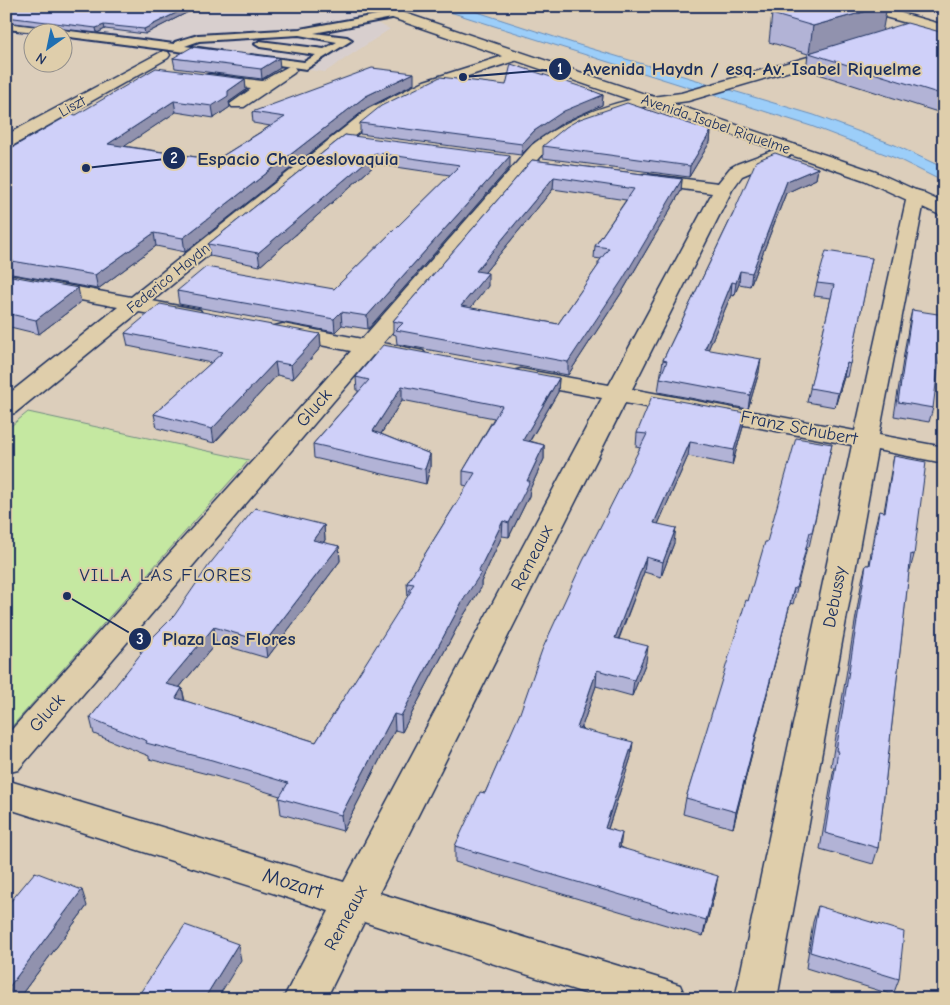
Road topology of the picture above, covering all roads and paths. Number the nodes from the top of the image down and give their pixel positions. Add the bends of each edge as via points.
1 (371, 6) edge
2 (864, 7) edge
3 (394, 14) junction
4 (6, 26) edge
5 (937, 27) edge
6 (22, 28) edge
7 (300, 32) junction
8 (907, 32) edge
9 (72, 35) edge
10 (216, 36) junction
11 (859, 46) edge
12 (168, 51) junction
13 (326, 53) junction
14 (516, 56) junction
15 (138, 70) junction
16 (289, 70) dead end
17 (157, 72) edge
18 (196, 77) edge
19 (265, 86) junction
20 (651, 102) junction
21 (238, 104) edge
22 (340, 138) junction
23 (6, 142) edge
24 (367, 142) edge
25 (790, 148) junction
26 (628, 177) edge
27 (723, 189) junction
28 (916, 196) junction
29 (944, 212) edge
30 (6, 280) edge
31 (135, 304) junction
32 (216, 319) edge
33 (262, 328) edge
34 (368, 347) junction
35 (436, 360) edge
36 (505, 373) edge
37 (617, 394) junction
38 (6, 408) edge
39 (866, 440) junction
40 (944, 455) edge
41 (6, 760) edge
42 (6, 794) edge
43 (354, 902) junction
44 (304, 999) edge
45 (665, 999) edge
46 (756, 999) edge

1 - 3 street, Avenida Isabel Riquelme
2 - 5 street
3 - 7 lane
3 - 14 street, Avenida Isabel Riquelme
4 - 6 lane
5 - 8 street
7 - 10 lane
7 - 13 lane via 347,40
9 - 12 lane
10 - 12 lane via 192,39
10 - 13 lane
11 - 20 street, Gluck via 726,86
12 - 13 lane via 306,66
12 - 15 street, Liszt
14 - 20 street, Avenida Isabel Riquelme
14 - 22 street, Federico Haydn via 448,76 409,92 374,112
15 - 17 street
15 - 23 street, Liszt
16 - 19 street
18 - 19 street
19 - 21 street
20 - 25 street, Avenida Isabel Riquelme
20 - 34 street, Gluck via 621,106 572,126 548,141 525,163
22 - 24 street
22 - 31 street, Federico Haydn
25 - 27 street, Remeaux via 736,172
25 - 28 street, Avenida Isabel Riquelme
26 - 27 street
27 - 37 street, Remeaux
28 - 29 street, Avenida Isabel Riquelme
28 - 39 street, Debussy
30 - 31 street
31 - 32 street
31 - 38 street, Federico Haydn
33 - 34 street
34 - 35 street
34 - 41 street, Gluck
36 - 37 street, Franz Schubert
37 - 39 street, Franz Schubert
37 - 43 street, Remeaux
39 - 40 street, Franz Schubert
39 - 46 street, Debussy
42 - 43 street, Mozart
43 - 44 street, Remeaux
43 - 45 street, Mozart

